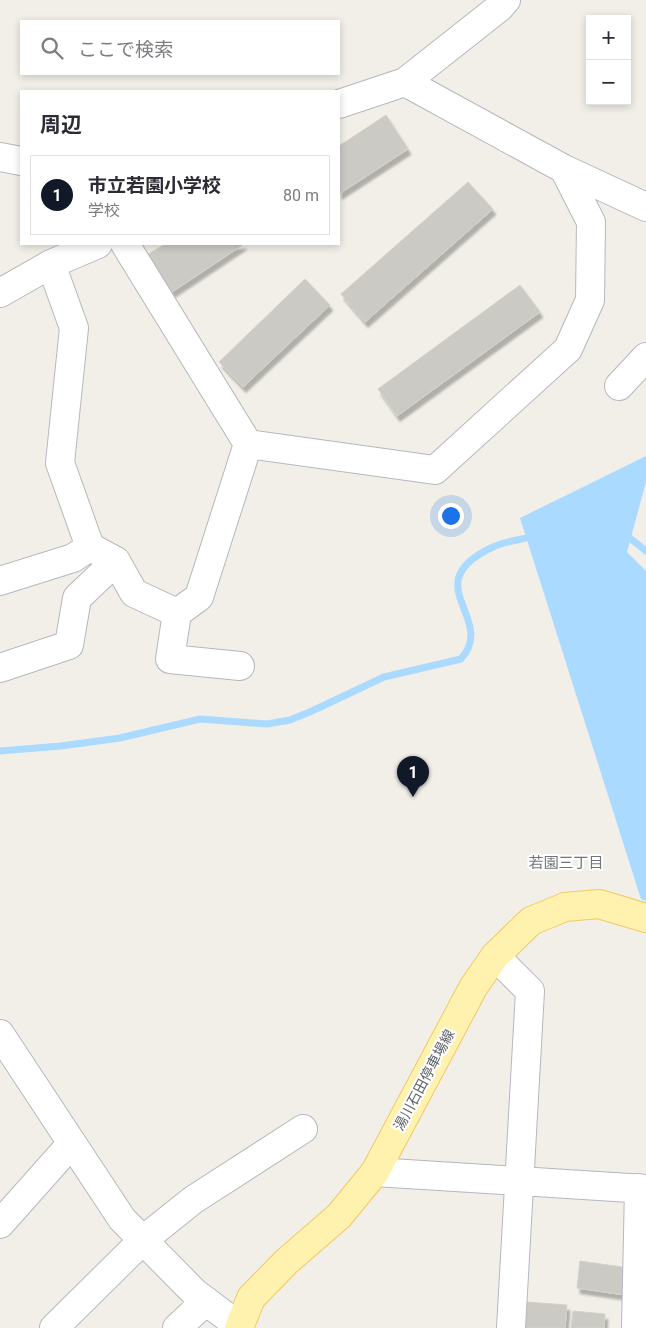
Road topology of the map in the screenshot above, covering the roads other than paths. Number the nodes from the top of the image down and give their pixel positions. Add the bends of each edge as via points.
1 (506, 0) edge
2 (405, 82) junction
3 (340, 104) edge
4 (0, 157) edge
5 (20, 161) edge
6 (564, 169) junction
7 (646, 207) edge
8 (96, 245) edge
9 (126, 245) edge
10 (51, 264) junction
11 (0, 293) edge
12 (646, 357) edge
13 (619, 386) dead end
14 (248, 444) junction
15 (90, 547) junction
16 (116, 561) junction
17 (0, 581) edge
18 (177, 613) junction
19 (240, 666) dead end
20 (0, 668) edge
21 (646, 918) edge
22 (495, 956) junction
23 (0, 1034) edge
24 (303, 1129) dead end
25 (72, 1143) junction
26 (375, 1172) junction
27 (520, 1181) junction
28 (642, 1188) edge
29 (0, 1224) edge
30 (143, 1240) junction
31 (206, 1301) junction
32 (239, 1327) edge
33 (54, 1328) edge
34 (177, 1328) edge
35 (511, 1328) edge
36 (636, 1328) edge

1 - 2 street
2 - 3 street
2 - 6 street
4 - 5 street
6 - 7 street
6 - 14 street via 592,222 590,300 568,349 435,470
8 - 10 street
9 - 14 street
10 - 11 street
10 - 15 street via 74,328 60,463
12 - 13 street
14 - 18 street via 199,597
15 - 16 street
15 - 17 street via 73,558
16 - 18 street via 134,593
16 - 20 street via 77,598 69,645
18 - 19 street via 170,659
21 - 22 main road, 湯川石田停車場線 via 599,904 565,907 531,921
22 - 26 main road, 湯川石田停車場線 via 474,986
22 - 27 street via 530,992
23 - 25 street
24 - 30 street via 193,1200
25 - 29 street
25 - 30 street via 122,1218
26 - 27 street
26 - 32 main road, 湯川石田停車場線 via 339,1216 286,1262 252,1298
27 - 28 street
27 - 35 street
28 - 36 street
30 - 31 street via 194,1293
30 - 33 street
31 - 32 street
31 - 34 street

